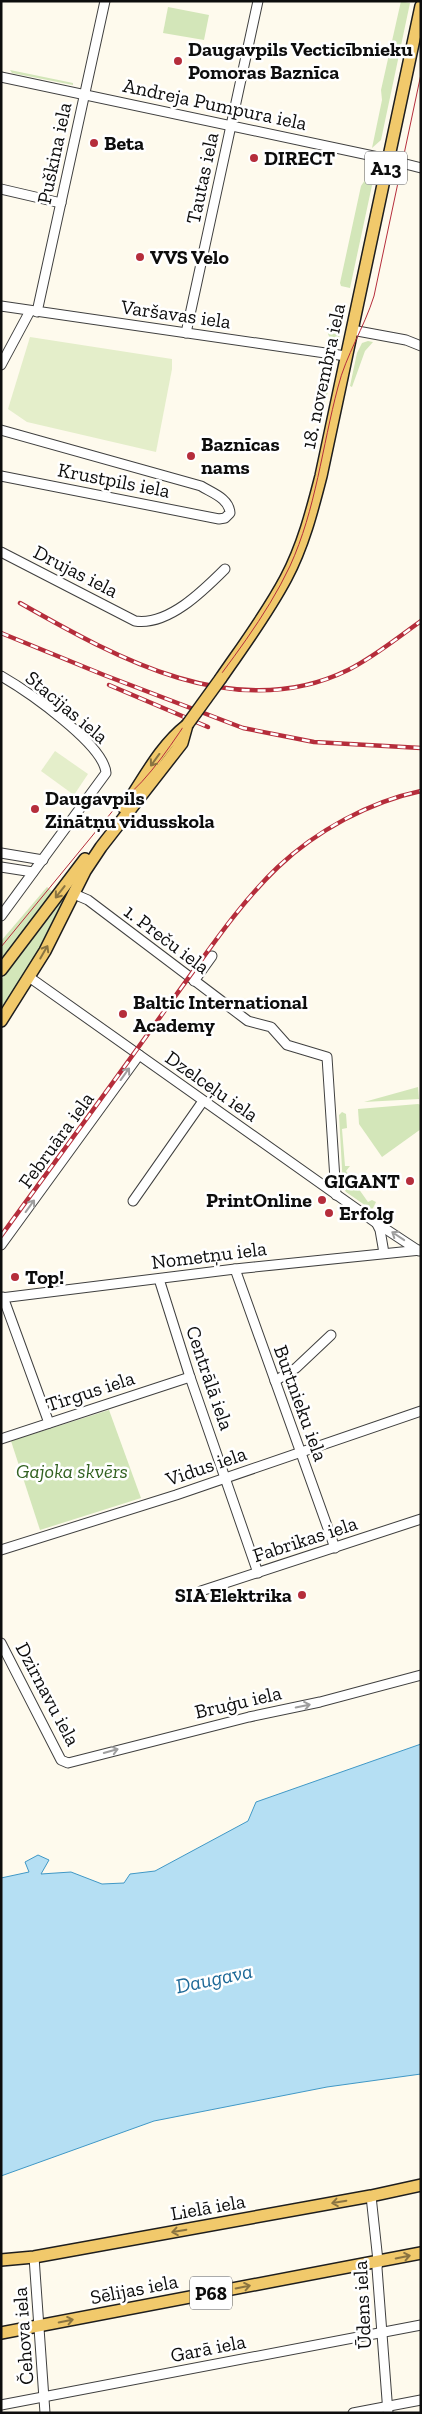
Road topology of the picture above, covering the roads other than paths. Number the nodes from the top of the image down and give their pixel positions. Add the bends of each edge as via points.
1 (105, 1) edge
2 (258, 1) edge
3 (421, 6) edge
4 (1, 77) edge
5 (84, 94) junction
6 (231, 127) junction
7 (388, 160) junction
8 (421, 168) edge
9 (1, 189) edge
10 (61, 203) junction
11 (1, 306) edge
12 (34, 311) junction
13 (352, 330) junction
14 (186, 333) junction
15 (421, 346) edge
16 (346, 356) junction
17 (1, 365) edge
18 (1, 430) edge
19 (1, 476) edge
20 (1, 552) edge
21 (224, 569) dead end
22 (1, 676) edge
23 (187, 725) junction
24 (1, 853) edge
25 (42, 860) junction
26 (1, 867) edge
27 (33, 872) junction
28 (74, 894) junction
29 (1, 916) edge
30 (212, 956) dead end
31 (1, 970) edge
32 (29, 977) junction
33 (194, 981) junction
34 (1, 1021) edge
35 (139, 1055) junction
36 (203, 1101) junction
37 (336, 1195) junction
38 (133, 1201) dead end
39 (376, 1222) junction
40 (1, 1245) edge
41 (420, 1250) edge
42 (384, 1253) junction
43 (235, 1269) junction
44 (159, 1279) junction
45 (2, 1298) edge
46 (330, 1335) dead end
47 (190, 1378) junction
48 (275, 1381) junction
49 (421, 1411) edge
50 (49, 1423) junction
51 (1, 1439) edge
52 (300, 1453) junction
53 (226, 1478) junction
54 (421, 1519) edge
55 (335, 1548) junction
56 (1, 1550) edge
57 (258, 1573) junction
58 (201, 1592) dead end
59 (1, 1642) edge
60 (421, 1675) edge
61 (64, 1762) joint
62 (421, 2185) edge
63 (371, 2196) junction
64 (421, 2253) edge
65 (34, 2257) junction
66 (1, 2260) edge
67 (378, 2261) junction
68 (421, 2325) edge
69 (39, 2326) junction
70 (1, 2333) edge
71 (381, 2333) junction
72 (45, 2397) junction
73 (421, 2400) edge
74 (1, 2405) edge
75 (387, 2410) edge
76 (45, 2413) edge
77 (353, 2413) edge

1 - 5 street, Puškina iela
2 - 6 street, Tautas iela
3 - 7 main road, 18. novembra iela / A13
4 - 5 street, Andreja Pumpura iela
5 - 6 street, Andreja Pumpura iela
5 - 10 street, Puškina iela
6 - 7 street, Andreja Pumpura iela
6 - 14 street, Tautas iela
7 - 8 street, Andreja Pumpura iela
7 - 13 main road, 18. novembra iela / A13
9 - 10 street
10 - 12 street, Puškina iela
11 - 12 street, Varšavas iela
12 - 14 street, Varšavas iela
12 - 17 street, Puškina iela
13 - 15 street
13 - 16 main road, 18. novembra iela / A13
14 - 16 street, Varšavas iela
16 - 23 main road, 18. novembra iela / A13, bridge via 321,476 299,548 267,612
18 - 19 street, Krustpils iela via 201,486 225,500 230,513 220,519
20 - 21 street, Drujas iela via 135,621 145,623 178,609
22 - 25 street, Stacijas iela via 43,704 88,742 106,768 104,777
23 - 28 main road, 18. novembra iela / A13 via 176,752 100,847
23 -> 31 main road, 18. novembra iela / A13 via 172,736 109,829
24 - 25 street
25 - 27 street
26 - 27 street
27 - 29 street
32 -> 28 main road, 18. novembra iela / A13
28 - 33 street, 1. Preču iela via 88,900
30 - 33 street
32 - 34 main road, 18. novembra iela / A13
32 - 35 street, Dzelceļu iela
33 - 37 street, 1. Preču iela via 248,1020 271,1027 287,1046 327,1057
35 - 36 street, Dzelceļu iela
40 -> 35 street, Februāra iela
36 - 37 street, Dzelceļu iela
36 - 38 street
37 - 39 street, Dzelceļu iela
41 -> 39 street, Dzelceļu iela
39 - 42 street
41 - 42 street, Nometņu iela
42 - 43 street, Nometņu iela
43 - 44 street, Nometņu iela
43 - 48 street, Burtnieku iela
44 - 45 street, Nometņu iela
44 - 47 street, Centrālā iela
45 - 50 street
46 - 48 street via 296,1368
47 - 50 street, Tirgus iela
47 - 53 street, Centrālā iela
48 - 52 street, Burtnieku iela
49 - 52 street, Vidus iela
50 - 51 street, Tirgus iela
52 - 53 street, Vidus iela
52 - 55 street, Burtnieku iela
53 - 56 street, Vidus iela
53 - 57 street, Centrālā iela
54 - 55 street, Fabrikas iela
55 - 57 street, Fabrikas iela
57 - 58 street, Fabrikas iela
59 - 61 street, Dzirnavu iela
61 -> 60 street, Bruģu iela
62 - 63 main road, Lielā iela
63 -> 65 main road, Lielā iela
63 - 67 street, Ūdens iela
67 -> 64 main road, Sēlijas iela / P68
65 - 66 main road, Lielā iela
65 - 69 street, Čehova iela
69 -> 67 main road, Sēlijas iela / P68
67 - 71 street, Ūdens iela
68 - 71 street, Garā iela
69 - 70 main road, Sēlijas iela / P68
69 - 72 street, Čehova iela
71 - 72 street, Garā iela
71 - 75 street, Ūdens iela
72 - 74 street, Garā iela
72 - 76 street, Čehova iela
73 - 75 street
75 - 77 street

